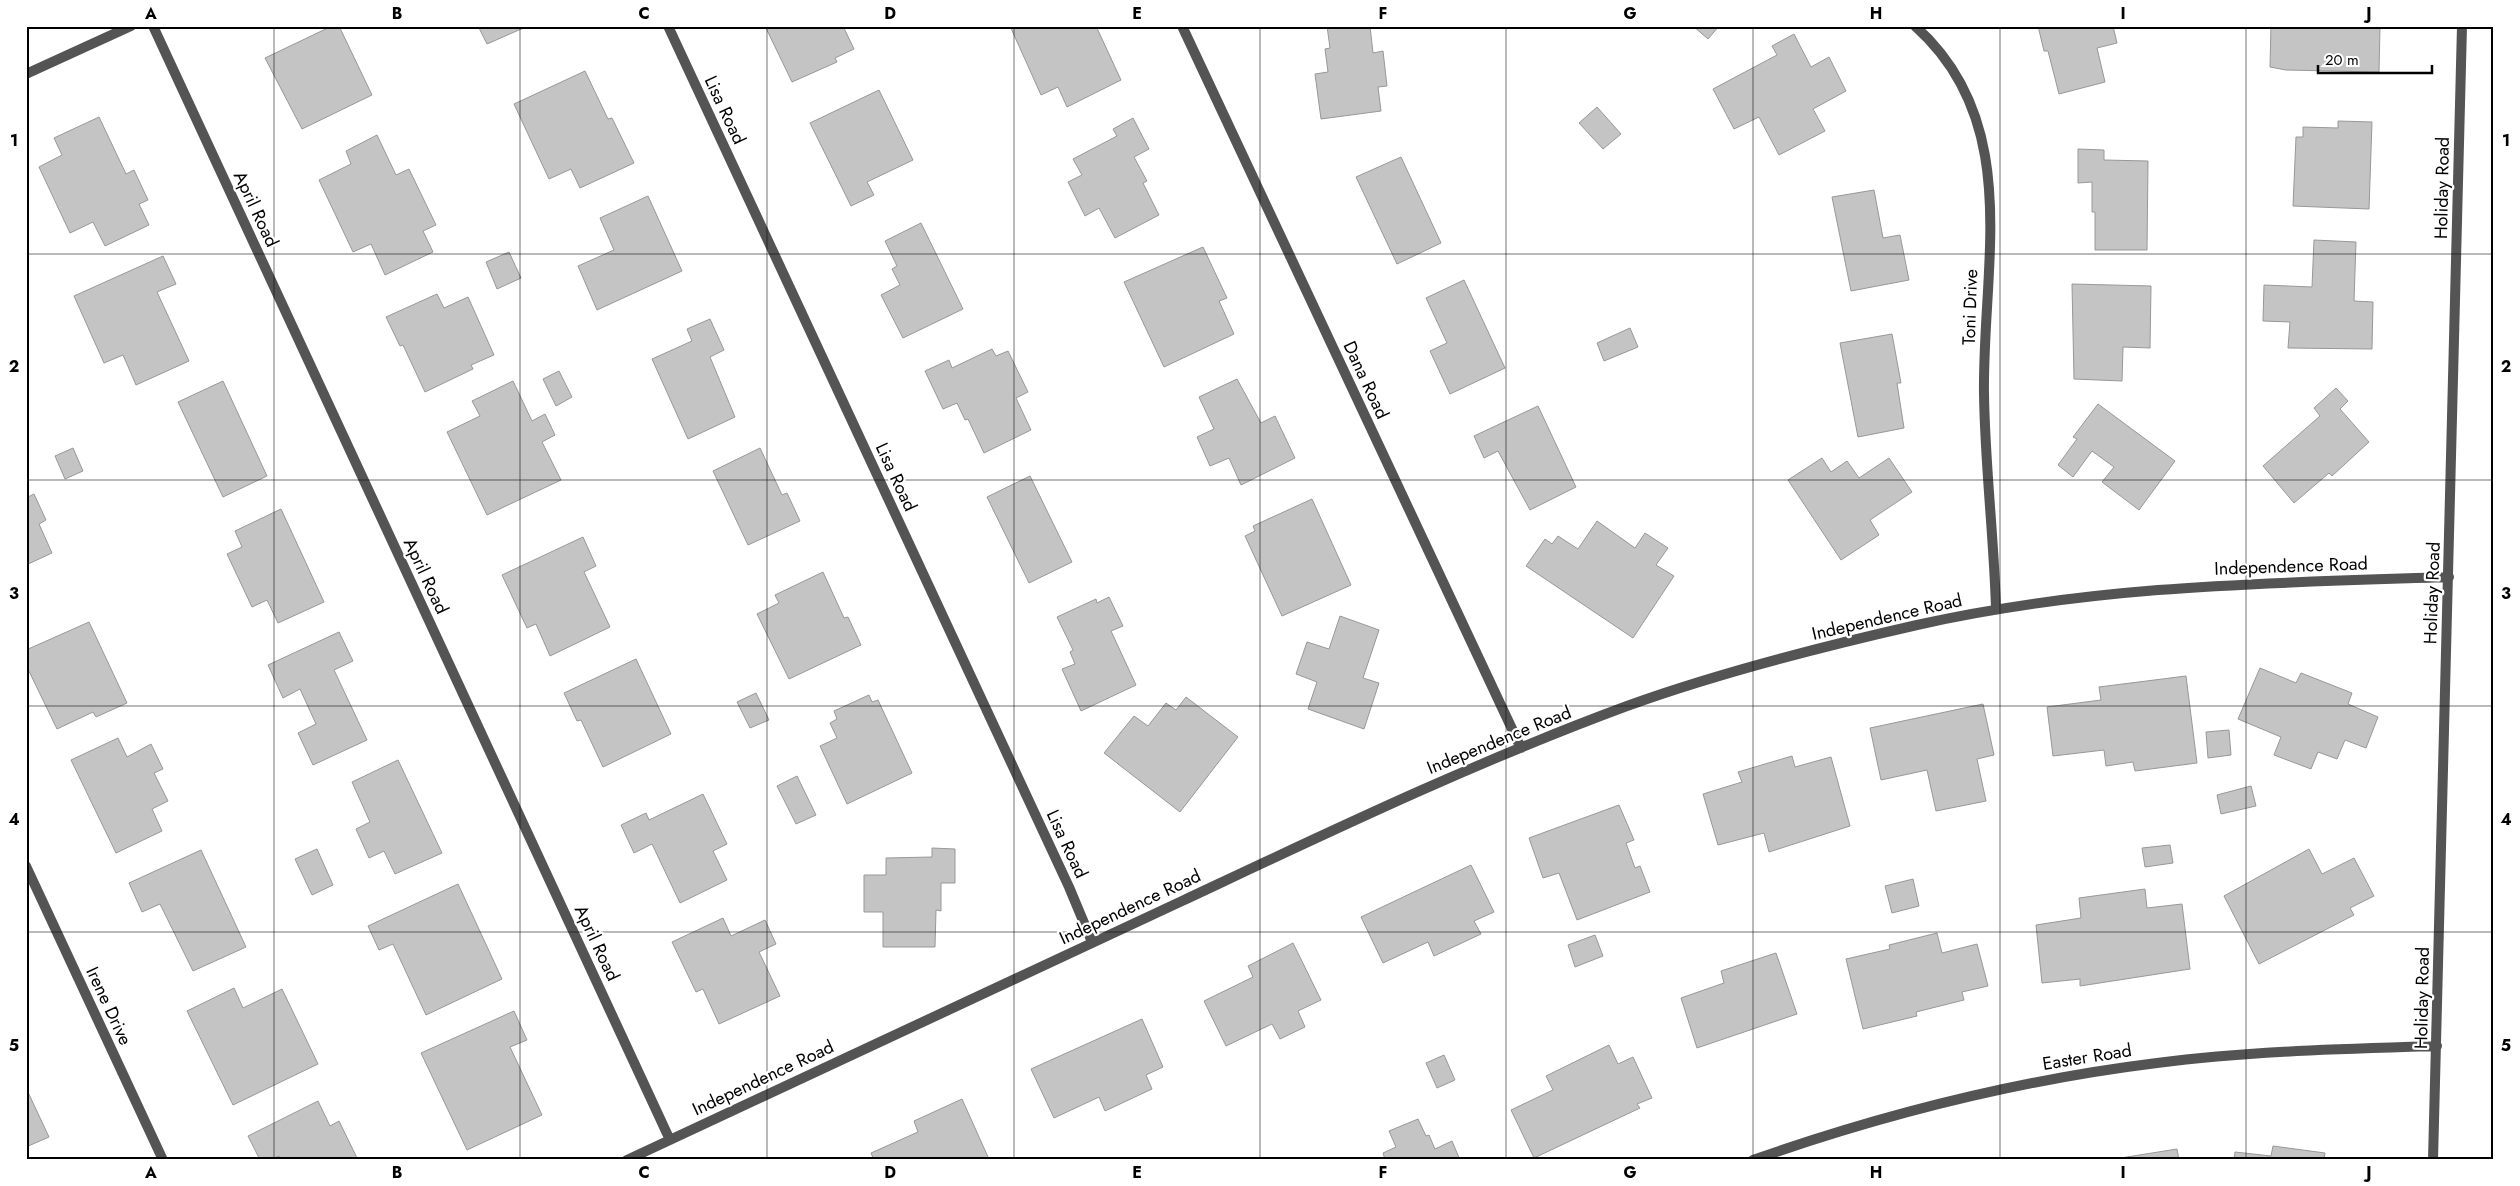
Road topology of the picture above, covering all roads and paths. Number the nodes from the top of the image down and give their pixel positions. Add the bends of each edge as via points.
1 (132, 26) edge
2 (153, 26) edge
3 (668, 26) edge
4 (1182, 26) edge
5 (1915, 26) edge
6 (2462, 26) edge
7 (26, 74) edge
8 (2449, 577) junction
9 (1996, 609) junction
10 (1521, 748) junction
11 (26, 866) edge
12 (1092, 942) junction
13 (2437, 1046) junction
14 (670, 1140) junction
15 (163, 1160) edge
16 (627, 1160) edge
17 (1753, 1160) edge
18 (2433, 1160) edge

1 - 7 street
2 - 14 street, April Road
3 - 12 street, Lisa Road
4 - 10 street, Dana Road
5 - 9 street, Toni Drive via 1944,57 1965,89 1980,125 1987,159 1989,229 1984,429
6 - 8 street, Holiday Road
8 - 9 street, Independence Road via 2153,589
8 - 13 street, Holiday Road
9 - 10 street, Independence Road via 1853,640 1688,686
10 - 12 street, Independence Road
11 - 15 street, Irene Drive
12 - 14 street, Independence Road
13 - 17 street, Easter Road via 2224,1056 2092,1072 1984,1092 1890,1116
13 - 18 street, Holiday Road
14 - 16 street, Independence Road

